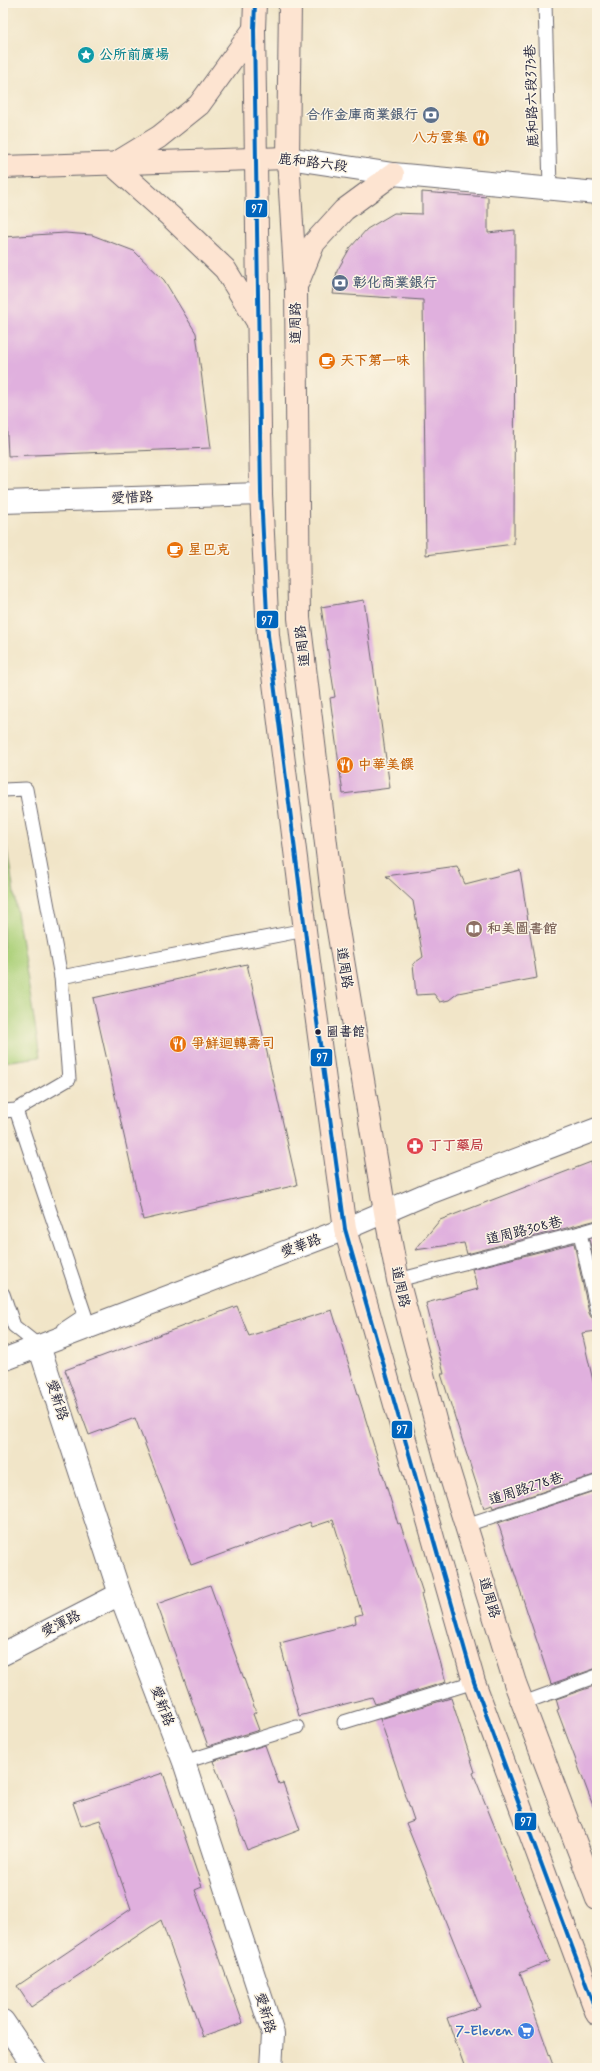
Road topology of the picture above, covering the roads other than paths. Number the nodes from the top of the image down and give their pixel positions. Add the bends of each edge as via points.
1 (255, 3) edge
2 (290, 3) edge
3 (545, 3) edge
4 (254, 29) junction
5 (256, 158) junction
6 (288, 158) junction
7 (113, 165) junction
8 (3, 168) edge
9 (393, 174) junction
10 (550, 188) junction
11 (597, 193) edge
12 (296, 289) junction
13 (257, 321) junction
14 (261, 494) junction
15 (3, 502) edge
16 (3, 790) edge
17 (305, 930) junction
18 (61, 977) junction
19 (9, 1111) edge
20 (597, 1129) edge
21 (385, 1212) junction
22 (597, 1228) edge
23 (345, 1229) junction
24 (580, 1233) junction
25 (398, 1280) junction
26 (3, 1294) edge
27 (597, 1311) edge
28 (39, 1346) junction
29 (3, 1360) edge
30 (597, 1482) edge
31 (466, 1526) junction
32 (120, 1594) junction
33 (3, 1654) edge
34 (597, 1676) edge
35 (474, 1682) junction
36 (523, 1703) junction
37 (344, 1722) dead end
38 (298, 1727) dead end
39 (184, 1762) junction
40 (597, 1899) edge
41 (597, 2014) edge
42 (3, 2021) edge
43 (35, 2068) edge
44 (271, 2068) edge

1 - 4 main road
2 - 6 main road, 道周路
3 - 10 lane, 鹿和路六段373巷
4 - 5 main road
4 - 7 main road via 198,104 159,137
5 - 6 main road, 鹿和路六段
5 - 7 main road, 鹿和路六段
5 - 13 main road
6 - 9 street, 鹿和路六段
6 - 12 main road, 道周路
7 - 8 main road, 鹿和路六段
7 - 13 main road via 225,269
9 - 10 street, 鹿和路六段
9 - 12 main road via 344,210 314,243
10 - 11 street, 鹿和路六段
12 - 21 main road, 道周路 via 299,618 332,894
13 - 14 main road
14 - 15 street, 愛惜路
14 - 17 main road via 268,635
16 - 18 lane via 26,789
17 - 18 lane
17 - 23 main road
18 - 19 lane via 69,1079
19 - 28 lane via 85,1315
20 - 21 street, 愛華路
21 - 23 street, 愛華路
21 - 25 main road, 道周路
22 - 24 lane
23 - 28 street, 愛華路
23 - 35 main road
24 - 25 lane, 道周路308巷
24 - 27 lane, 道周路308巷
25 - 31 main road, 道周路 via 447,1465
26 - 28 lane via 14,1326
28 - 29 street, 愛華路
28 - 32 street, 愛新路
30 - 31 lane, 道周路278巷
31 - 36 main road, 道周路
32 - 33 street, 愛渾路
32 - 39 street, 愛新路
34 - 36 lane
35 - 37 lane
35 - 41 main road
36 - 40 main road, 道周路
38 - 39 lane
39 - 44 street, 愛新路 via 273,2034
42 - 43 street

